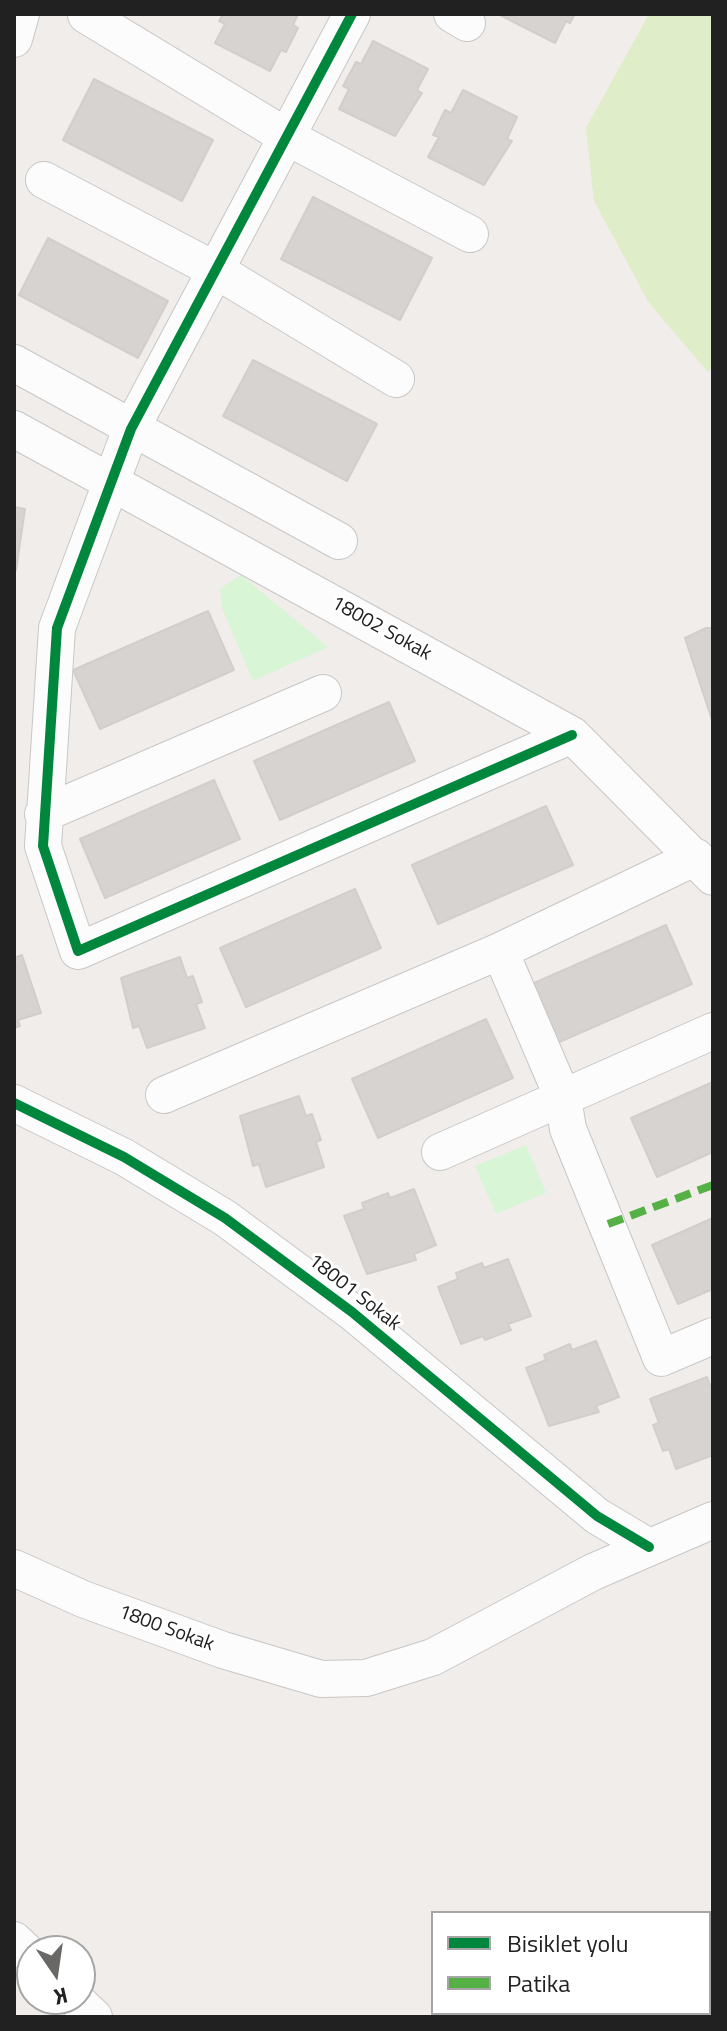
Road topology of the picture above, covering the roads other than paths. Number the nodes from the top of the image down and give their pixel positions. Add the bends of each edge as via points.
1 (21, 14) edge
2 (352, 14) edge
3 (86, 15) edge
4 (14, 39) edge
5 (289, 138) junction
6 (44, 180) dead end
7 (470, 234) dead end
8 (217, 271) junction
9 (14, 363) edge
10 (396, 379) dead end
11 (14, 429) edge
12 (131, 429) junction
13 (110, 479) junction
14 (339, 541) dead end
15 (323, 693) dead end
16 (572, 735) junction
17 (43, 814) junction
18 (704, 867) edge
19 (500, 951) junction
20 (713, 1031) edge
21 (164, 1095) dead end
22 (563, 1098) junction
23 (14, 1103) edge
24 (440, 1152) dead end
25 (713, 1336) edge
26 (713, 1520) edge
27 (649, 1547) junction
28 (14, 1568) edge

1 - 4 street
2 - 5 street
3 - 5 street
5 - 7 street
5 - 8 street
6 - 8 street
8 - 10 street
8 - 12 street
9 - 12 street
11 - 13 street, 18002 Sokak
12 - 13 street
12 - 14 street
13 - 16 street, 18002 Sokak
13 - 17 street via 57,628
15 - 17 street
16 - 17 street via 78,951 43,846
16 - 18 street, 18002 Sokak
18 - 19 street
19 - 21 street
19 - 22 street
20 - 22 street
22 - 24 street
22 - 25 street via 568,1129 661,1358
23 - 27 street, 18001 Sokak via 124,1157 225,1218 352,1312 597,1516
26 - 27 street, 1800 Sokak
27 - 28 street, 1800 Sokak via 433,1657 366,1678 321,1679 223,1650

